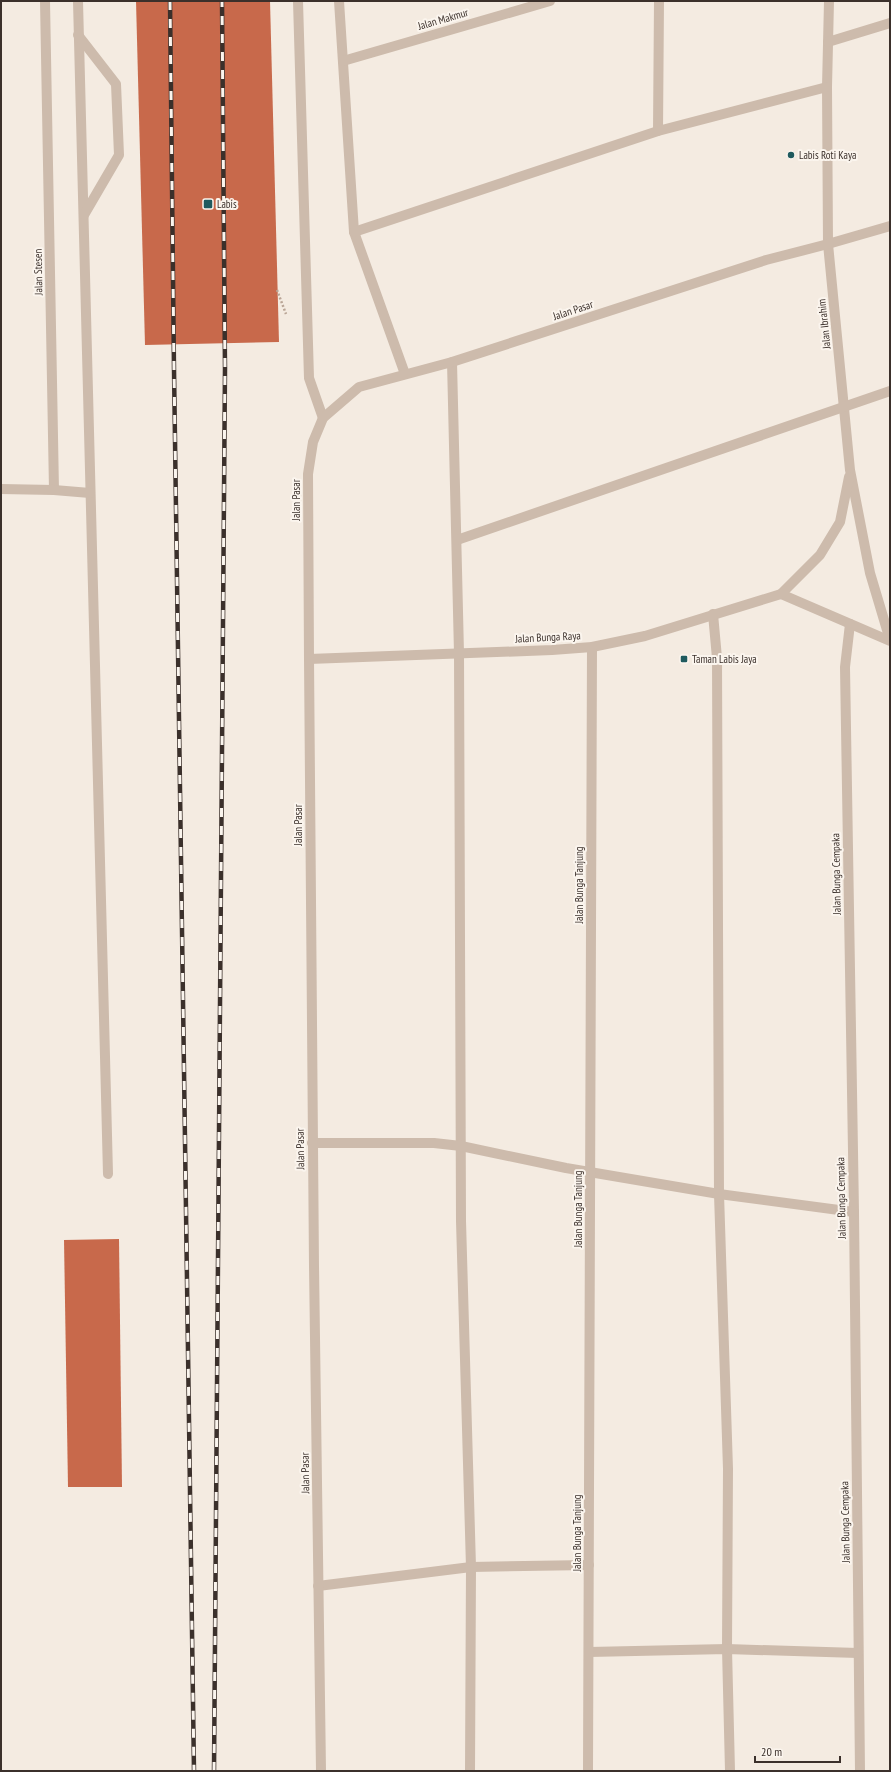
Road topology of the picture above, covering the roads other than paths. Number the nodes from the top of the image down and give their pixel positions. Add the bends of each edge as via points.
1 (45, 1) edge
2 (78, 1) edge
3 (298, 1) edge
4 (339, 1) edge
5 (550, 1) edge
6 (659, 1) edge
7 (829, 1) edge
8 (890, 22) edge
9 (78, 35) junction
10 (828, 42) junction
11 (343, 61) junction
12 (827, 86) junction
13 (658, 131) junction
14 (83, 216) junction
15 (890, 226) edge
16 (354, 232) junction
17 (828, 244) junction
18 (452, 362) junction
19 (405, 374) junction
20 (890, 391) edge
21 (844, 406) junction
22 (323, 418) junction
23 (850, 470) junction
24 (1, 489) edge
25 (54, 490) junction
26 (90, 493) junction
27 (457, 540) junction
28 (781, 594) junction
29 (713, 614) junction
30 (850, 624) junction
31 (890, 641) edge
32 (592, 647) junction
33 (459, 653) junction
34 (309, 658) junction
35 (312, 1143) junction
36 (460, 1146) junction
37 (590, 1172) junction
38 (108, 1174) dead end
39 (719, 1194) junction
40 (854, 1212) junction
41 (589, 1565) junction
42 (471, 1567) junction
43 (318, 1586) junction
44 (727, 1649) junction
45 (589, 1652) junction
46 (858, 1652) junction
47 (321, 1771) edge
48 (470, 1771) edge
49 (588, 1771) edge
50 (730, 1771) edge
51 (860, 1771) edge

1 - 25 street, Jalan Stesen
2 - 9 street
3 - 22 street via 309,378
4 - 11 street
5 - 11 street, Jalan Makmur
6 - 13 street
7 - 10 street, Jalan Ibrahim
8 - 10 street
9 - 14 street
9 - 14 street via 116,84 119,155
10 - 12 street, Jalan Ibrahim
11 - 16 street
12 - 13 street
12 - 17 street, Jalan Ibrahim
13 - 16 street
14 - 26 street
15 - 17 street, Jalan Pasar
16 - 19 street
17 - 18 street, Jalan Pasar via 766,260
17 - 21 street, Jalan Ibrahim
18 - 19 street, Jalan Pasar
18 - 27 street
19 - 22 street, Jalan Pasar via 359,387
20 - 21 street
21 - 23 street, Jalan Ibrahim
21 - 27 street
22 - 34 street, Jalan Pasar via 313,442 308,474
23 - 28 street via 840,522 820,556
23 - 31 street, Jalan Ibrahim via 870,573
24 - 25 street
25 - 26 street
26 - 38 street
27 - 33 street
28 - 29 street, Jalan Bunga Raya
28 - 30 street
29 - 32 street, Jalan Bunga Raya via 645,636
29 - 39 street via 717,658
30 - 31 street
30 - 40 street, Jalan Bunga Cempaka via 846,667
32 - 33 street, Jalan Bunga Raya
32 - 37 street, Jalan Bunga Tanjung
33 - 34 street, Jalan Bunga Raya
33 - 36 street
34 - 35 street, Jalan Pasar
35 - 36 street via 434,1143
35 - 43 street, Jalan Pasar
36 - 37 street
36 - 42 street
37 - 39 street
37 - 41 street, Jalan Bunga Tanjung
39 - 40 street
39 - 44 street via 728,1469
40 - 46 street, Jalan Bunga Cempaka
41 - 42 street
41 - 45 street, Jalan Bunga Tanjung
42 - 43 street
42 - 48 street
43 - 47 street, Jalan Pasar
44 - 45 street
44 - 46 street
44 - 50 street
45 - 49 street, Jalan Bunga Tanjung
46 - 51 street, Jalan Bunga Cempaka

